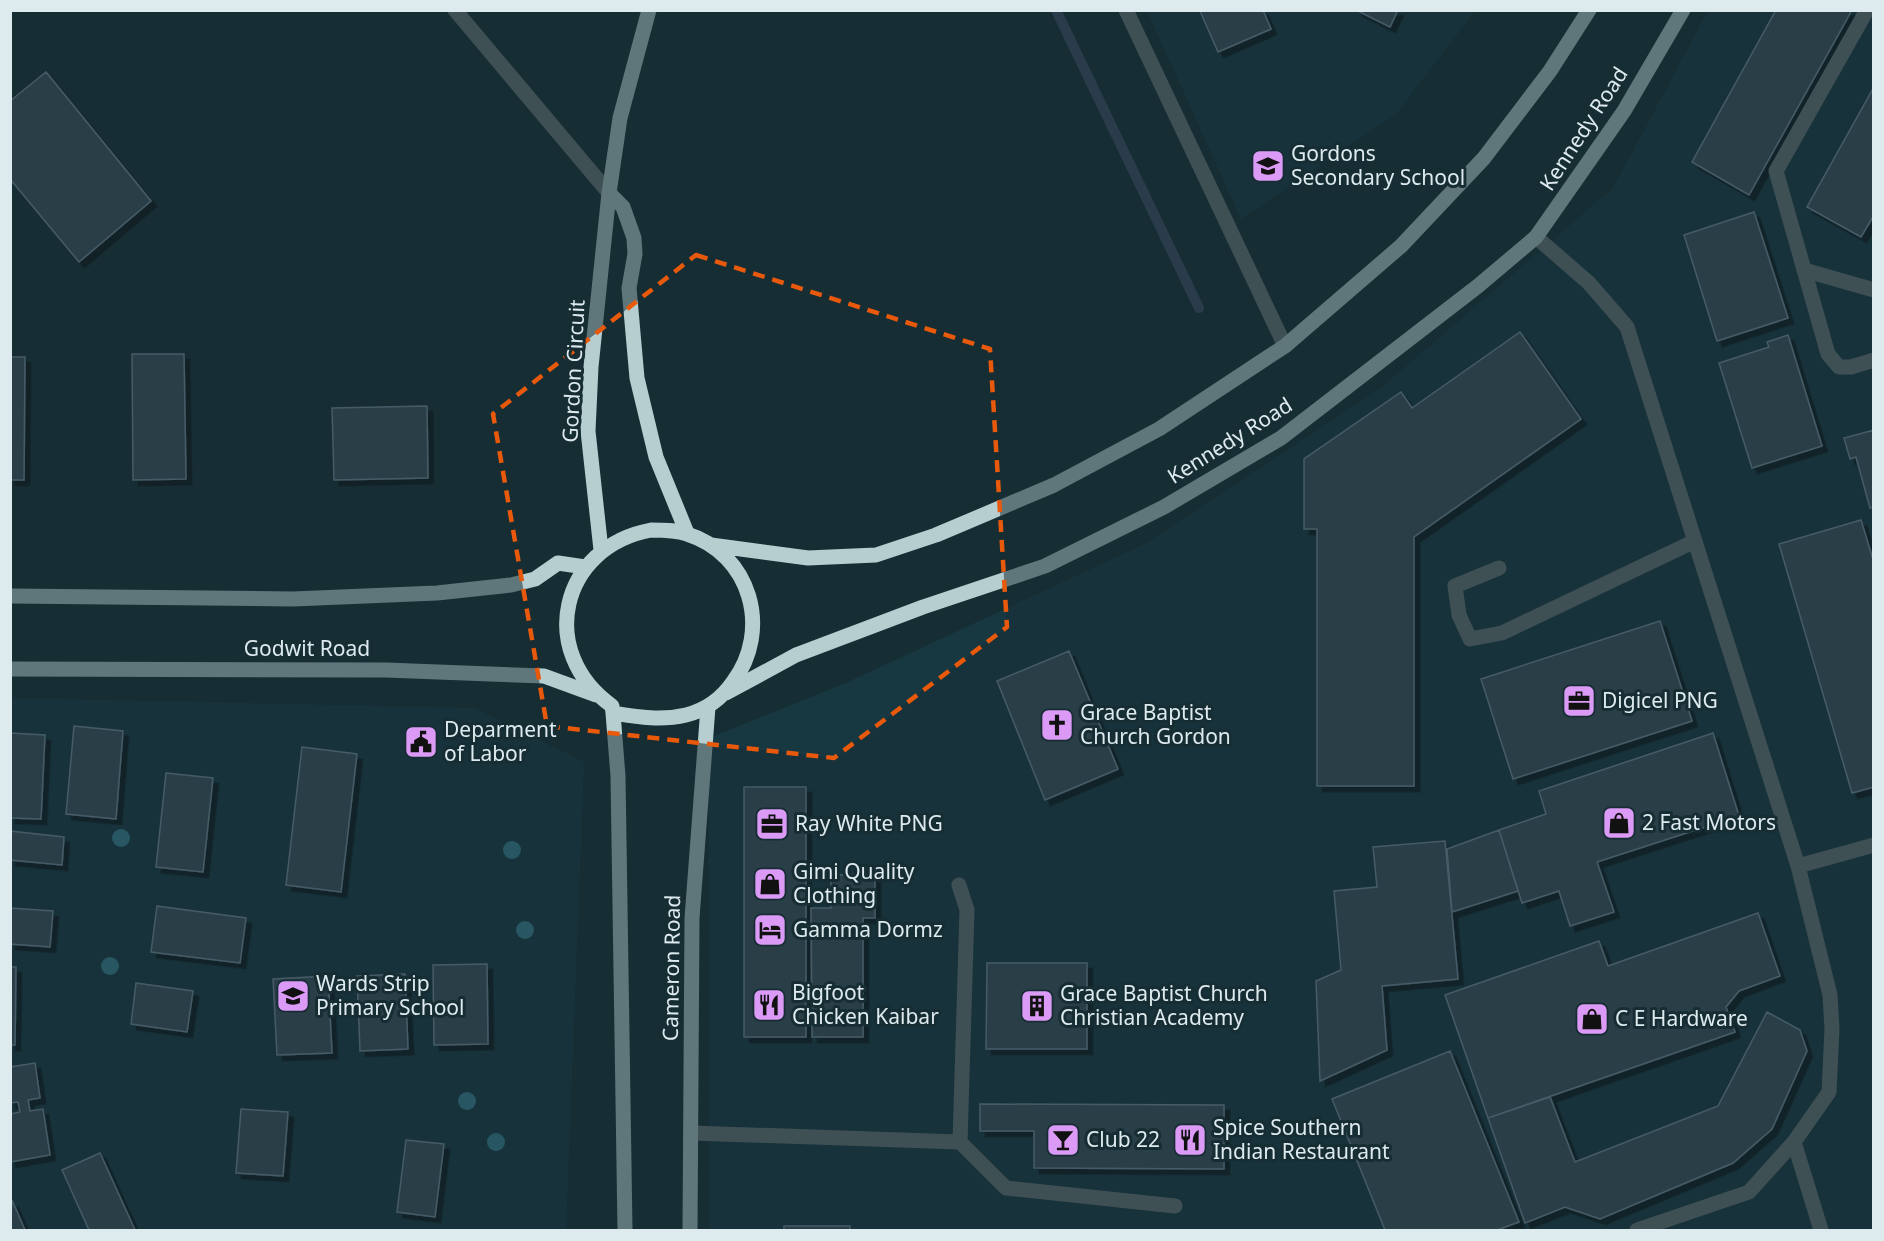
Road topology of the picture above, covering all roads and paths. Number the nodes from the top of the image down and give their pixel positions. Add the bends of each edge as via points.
1 (455, 10) edge
2 (649, 10) edge
3 (1126, 10) edge
4 (1589, 10) edge
5 (1683, 10) edge
6 (1867, 10) edge
7 (609, 193) junction
8 (1536, 237) junction
9 (1804, 270) junction
10 (1874, 290) edge
11 (1285, 346) junction
12 (1874, 360) edge
13 (687, 533) junction
14 (1695, 541) junction
15 (711, 545) junction
16 (601, 550) junction
17 (585, 567) junction
18 (1499, 568) dead end
19 (10, 596) edge
20 (10, 669) edge
21 (726, 693) junction
22 (599, 696) junction
23 (708, 707) junction
24 (613, 713) junction
25 (1874, 845) edge
26 (1798, 866) junction
27 (959, 885) dead end
28 (692, 1133) junction
29 (960, 1142) junction
30 (1794, 1142) junction
31 (1174, 1206) dead end
32 (625, 1230) edge
33 (690, 1230) edge
34 (1636, 1230) edge
35 (1821, 1230) edge

1 - 7 street
2 - 7 main road, Gordon Circuit via 621,118
3 - 11 street
4 - 11 main road via 1550,71 1484,158 1401,246
5 - 8 main road, Kennedy Road via 1624,111
6 - 9 street via 1776,171
7 - 13 main road via 623,207 634,238 629,288 637,378 656,457
7 - 16 main road, Gordon Circuit via 588,431
8 - 14 street via 1589,283 1627,327
8 - 21 main road, Kennedy Road via 1281,438 1164,507 1045,566 796,655
9 - 10 street
9 - 12 street via 1828,354 1839,367
11 - 15 main road via 1159,429 1054,484 936,535 876,555 819,557
13 - 15 main road
13 - 16 main road via 634,533
14 - 18 street via 1502,633 1470,639 1459,615 1455,586
14 - 26 street
15 - 21 main road via 733,563 747,588 754,615 752,644 742,670
16 - 17 main road
17 - 19 main road via 558,563 535,579 511,585 425,593 292,599
17 - 22 main road via 572,592 566,620 569,648 580,675
20 - 22 main road, Godwit Road via 386,670 544,676
21 - 23 main road
22 - 24 main road via 612,706
23 - 24 main road via 668,719
23 - 28 main road, Cameron Road via 692,918
24 - 32 main road via 618,776
25 - 26 street
26 - 30 street via 1830,996 1832,1029 1829,1092
27 - 29 street via 967,910
28 - 29 street
28 - 33 main road, Cameron Road
29 - 31 street via 1006,1188
30 - 34 street via 1749,1192
30 - 35 street

